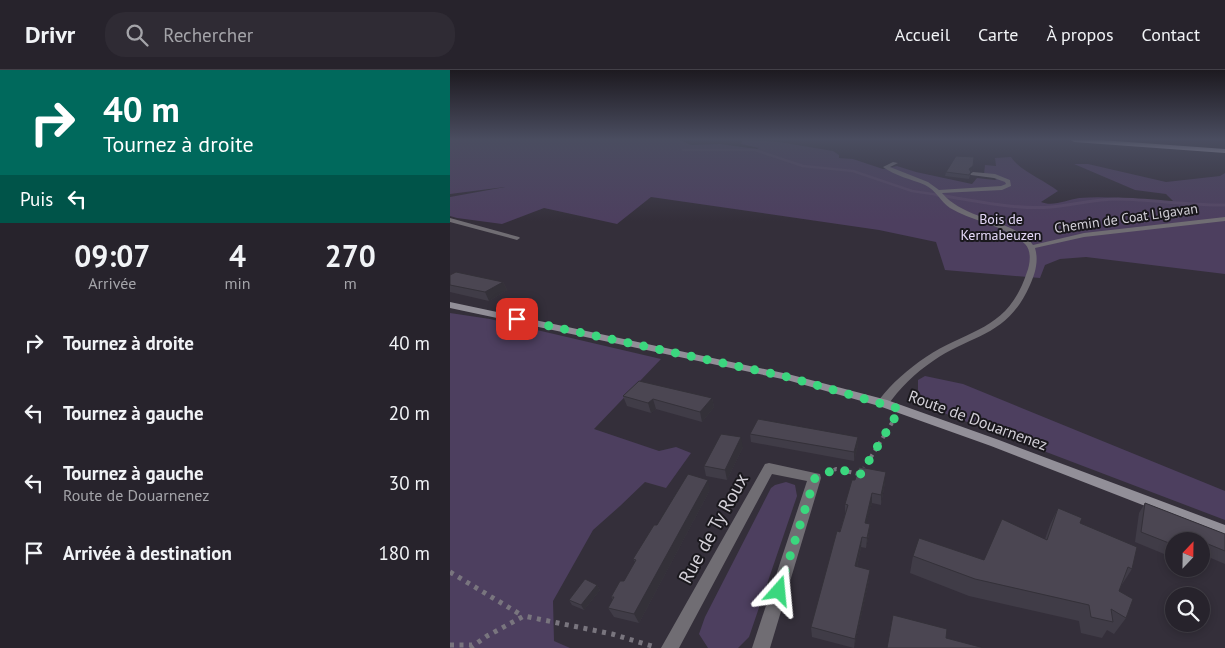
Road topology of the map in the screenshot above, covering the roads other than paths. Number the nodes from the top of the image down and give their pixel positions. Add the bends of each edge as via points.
1 (886, 167) edge
2 (972, 174) edge
3 (938, 195) junction
4 (1225, 219) edge
5 (450, 220) edge
6 (517, 238) dead end
7 (1032, 248) junction
8 (450, 305) edge
9 (883, 403) junction
10 (1225, 531) edge
11 (670, 648) edge
12 (761, 648) edge

1 - 3 street via 928,185
2 - 3 street via 1002,178 1009,185
3 - 7 street via 953,207 1006,230
4 - 7 street, Chemin de Coat Ligavan via 1084,235
5 - 6 street
7 - 9 street via 1034,260 1025,287 1006,316 923,363 901,381
8 - 9 main road, Route de Douarnenez via 788,377
9 - 10 main road, Route de Douarnenez via 995,442
11 - 12 street, Rue de Ty Roux via 769,468 815,478

